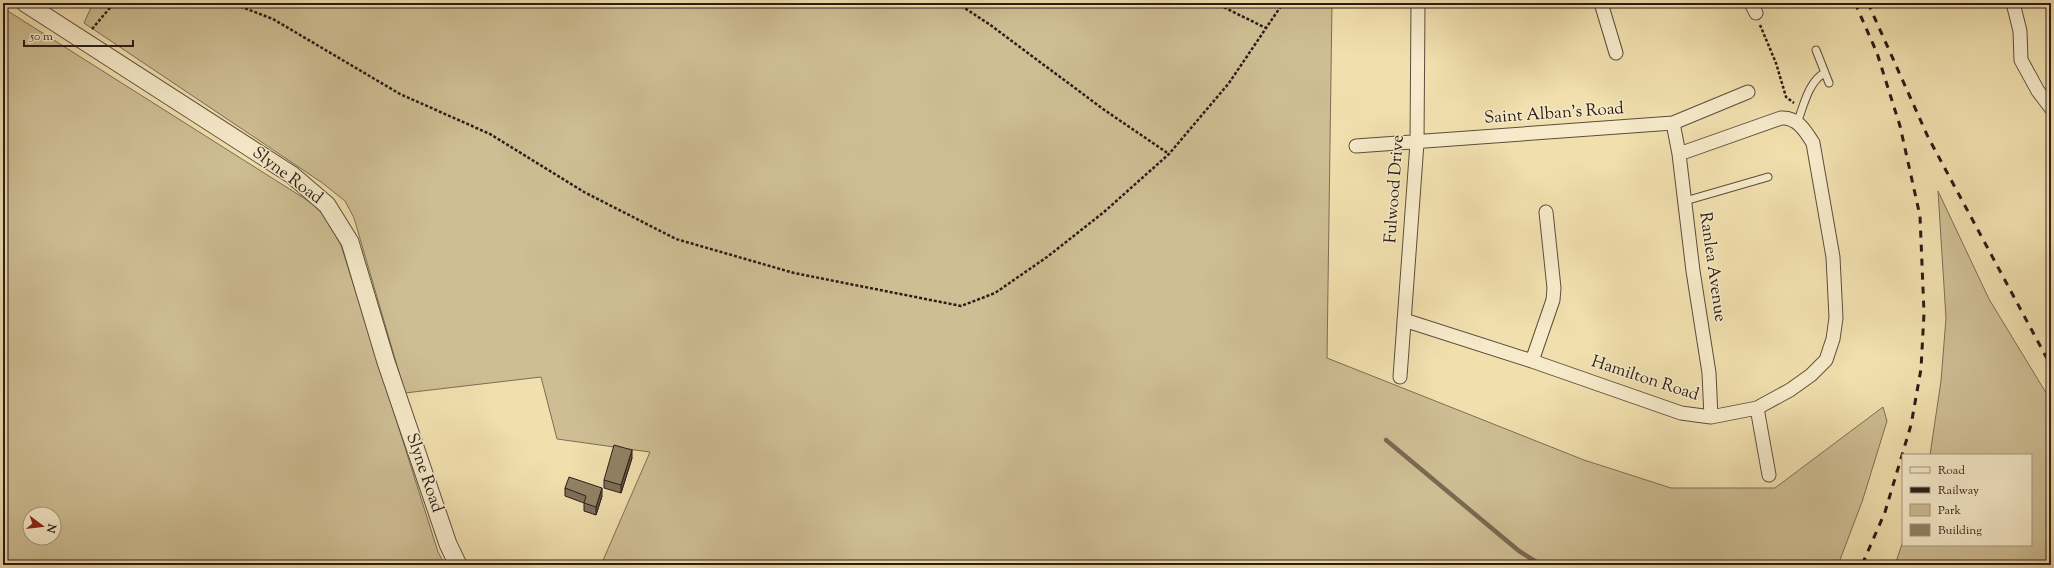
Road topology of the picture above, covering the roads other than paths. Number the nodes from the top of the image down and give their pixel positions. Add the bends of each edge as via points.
1 (25, 3) edge
2 (1418, 3) edge
3 (1601, 3) edge
4 (2013, 3) edge
5 (1816, 50) dead end
6 (1616, 53) dead end
7 (1824, 73) junction
8 (1829, 83) dead end
9 (1748, 92) dead end
10 (2051, 108) edge
11 (1793, 120) junction
12 (1673, 123) junction
13 (1417, 143) junction
14 (1356, 146) dead end
15 (1679, 154) junction
16 (1768, 177) dead end
17 (1685, 201) junction
18 (1546, 212) dead end
19 (1404, 320) junction
20 (1532, 361) junction
21 (1400, 377) dead end
22 (1757, 408) junction
23 (1711, 417) junction
24 (1769, 475) dead end
25 (458, 565) edge

1 - 25 street, Slyne Road via 292,175 327,205 350,242 386,362 448,544
2 - 13 street, Fulwood Drive
3 - 6 street
4 - 10 street via 2020,31 2021,60 2038,91
5 - 7 lane
7 - 8 lane
7 - 11 lane via 1812,84 1803,109
9 - 12 street, Saint Alban's Road
11 - 15 street via 1781,118
11 - 22 street, Hamilton Road via 1805,129 1813,143 1833,257 1836,318 1826,360 1790,390
12 - 13 street, Saint Alban's Road
12 - 15 street, Ranlea Avenue
13 - 14 street, Saint Alban's Road
13 - 19 street, Fulwood Drive
15 - 17 street, Ranlea Avenue
16 - 17 lane
17 - 23 street, Ranlea Avenue via 1709,373
18 - 20 street via 1553,300
19 - 20 street, Hamilton Road
19 - 21 street, Fulwood Drive
20 - 23 street, Hamilton Road via 1681,413
22 - 23 street, Hamilton Road
22 - 24 street

